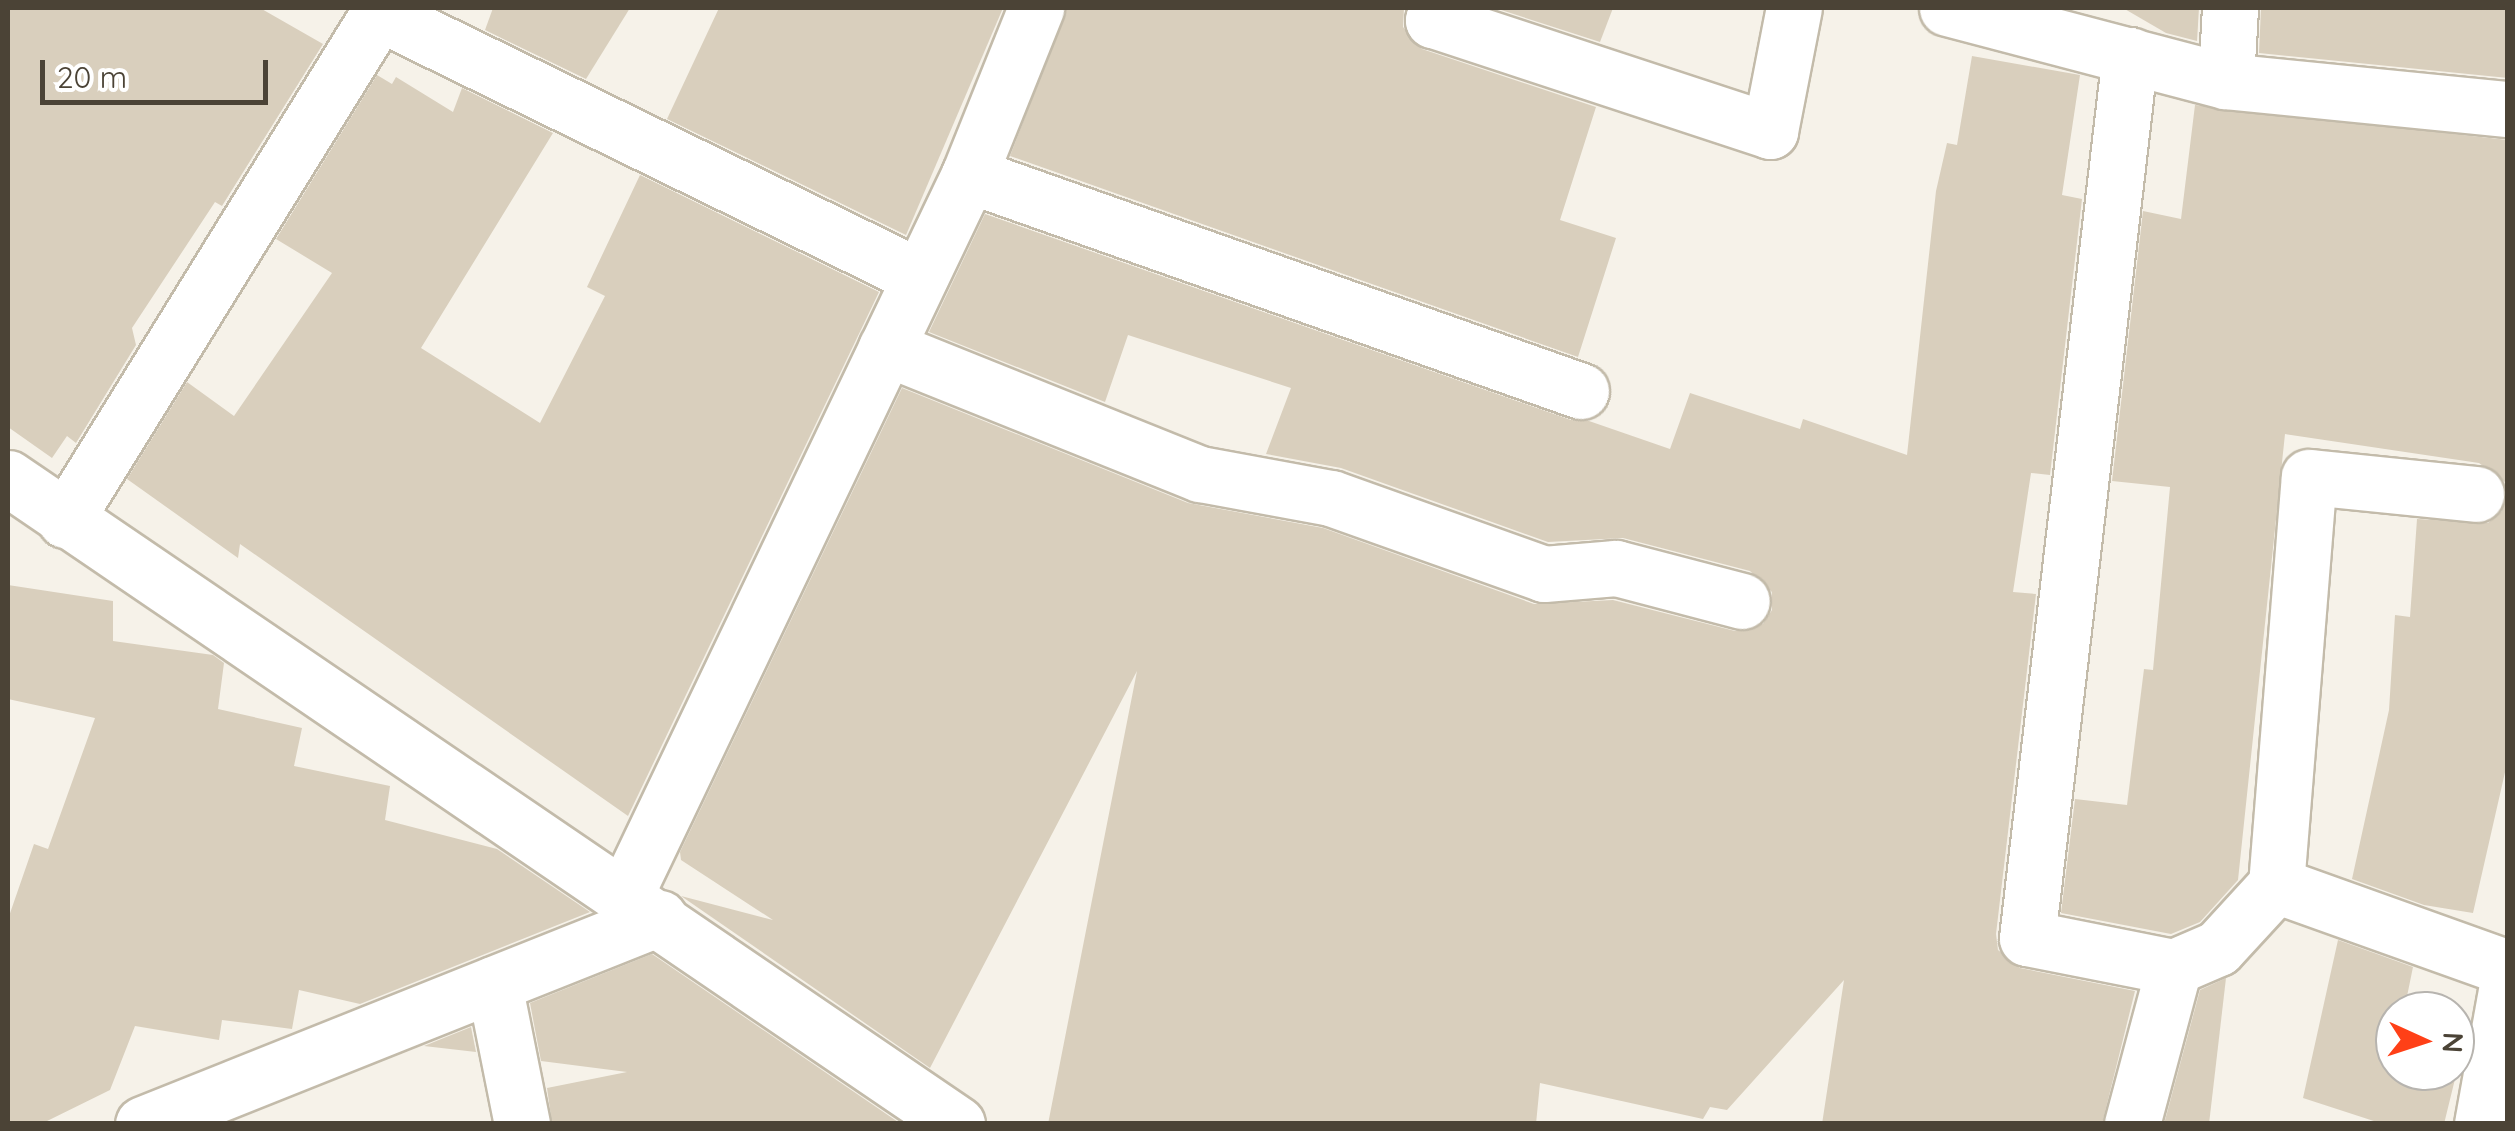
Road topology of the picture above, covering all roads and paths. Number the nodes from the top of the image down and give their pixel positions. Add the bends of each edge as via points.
1 (1036, 8) edge
2 (1437, 8) edge
3 (1794, 8) edge
4 (1947, 8) edge
5 (2230, 8) edge
6 (381, 10) edge
7 (2130, 55) junction
8 (2226, 81) junction
9 (2508, 110) edge
10 (969, 175) junction
11 (920, 277) junction
12 (886, 348) junction
13 (1581, 391) dead end
14 (8, 478) edge
15 (2476, 494) dead end
16 (65, 520) junction
17 (1742, 601) dead end
18 (2276, 885) junction
19 (642, 906) junction
20 (2174, 968) junction
21 (2508, 968) edge
22 (2508, 980) edge
23 (494, 984) junction
24 (258, 1102) edge
25 (143, 1124) edge
26 (522, 1124) edge
27 (957, 1124) edge
28 (2132, 1124) edge
29 (2482, 1124) edge

1 - 10 street
2 - 3 street via 1434,20 1770,132
4 - 7 street
5 - 8 street
6 - 11 street
6 - 16 street
7 - 8 street
7 - 20 street via 2026,938
8 - 9 street
10 - 11 street
10 - 13 street
11 - 12 street
12 - 17 street via 1200,474 1331,498 1544,574 1616,568
12 - 19 street
14 - 16 street
15 - 18 street via 2309,477
16 - 19 street
18 - 20 street via 2218,948
18 - 21 street
19 - 23 street
19 - 27 street
20 - 28 street
22 - 29 street
23 - 24 street
23 - 26 street
24 - 25 street

